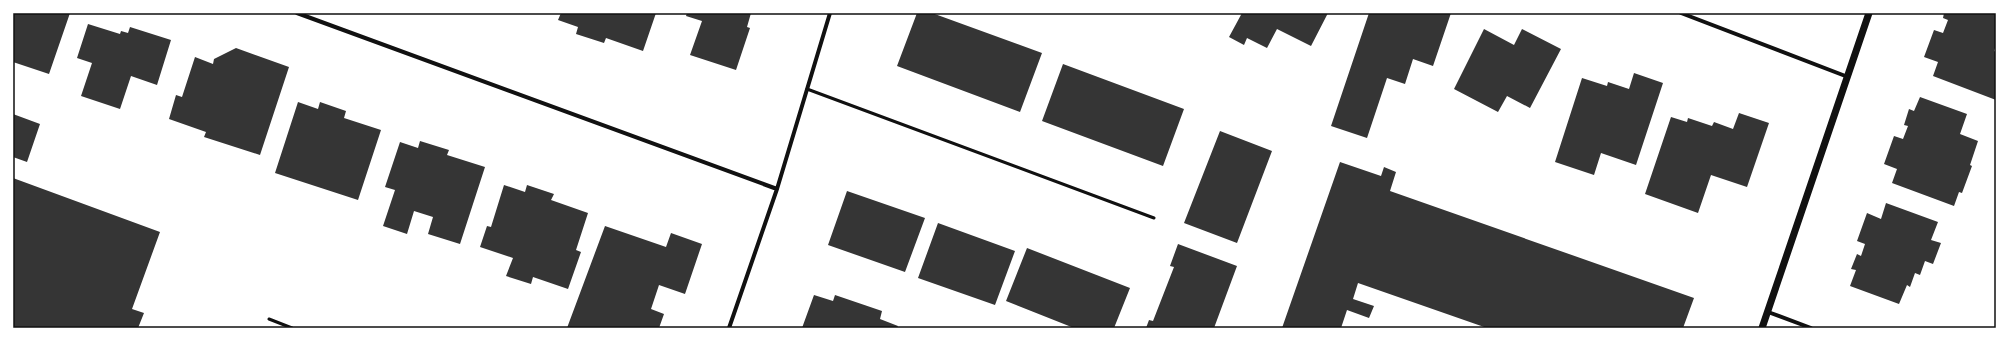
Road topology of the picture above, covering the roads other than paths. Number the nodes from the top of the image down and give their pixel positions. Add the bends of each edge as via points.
1 (297, 13) edge
2 (830, 13) edge
3 (1681, 13) edge
4 (1869, 13) edge
5 (1848, 77) junction
6 (807, 89) junction
7 (777, 189) junction
8 (1154, 218) dead end
9 (1768, 312) junction
10 (268, 319) dead end
11 (292, 328) edge
12 (729, 328) edge
13 (1762, 328) edge
14 (1811, 328) edge

1 - 7 street
2 - 6 street
3 - 5 street
4 - 5 street
5 - 9 street
6 - 7 street
6 - 8 lane
7 - 12 street
9 - 13 street
9 - 14 street
10 - 11 lane

